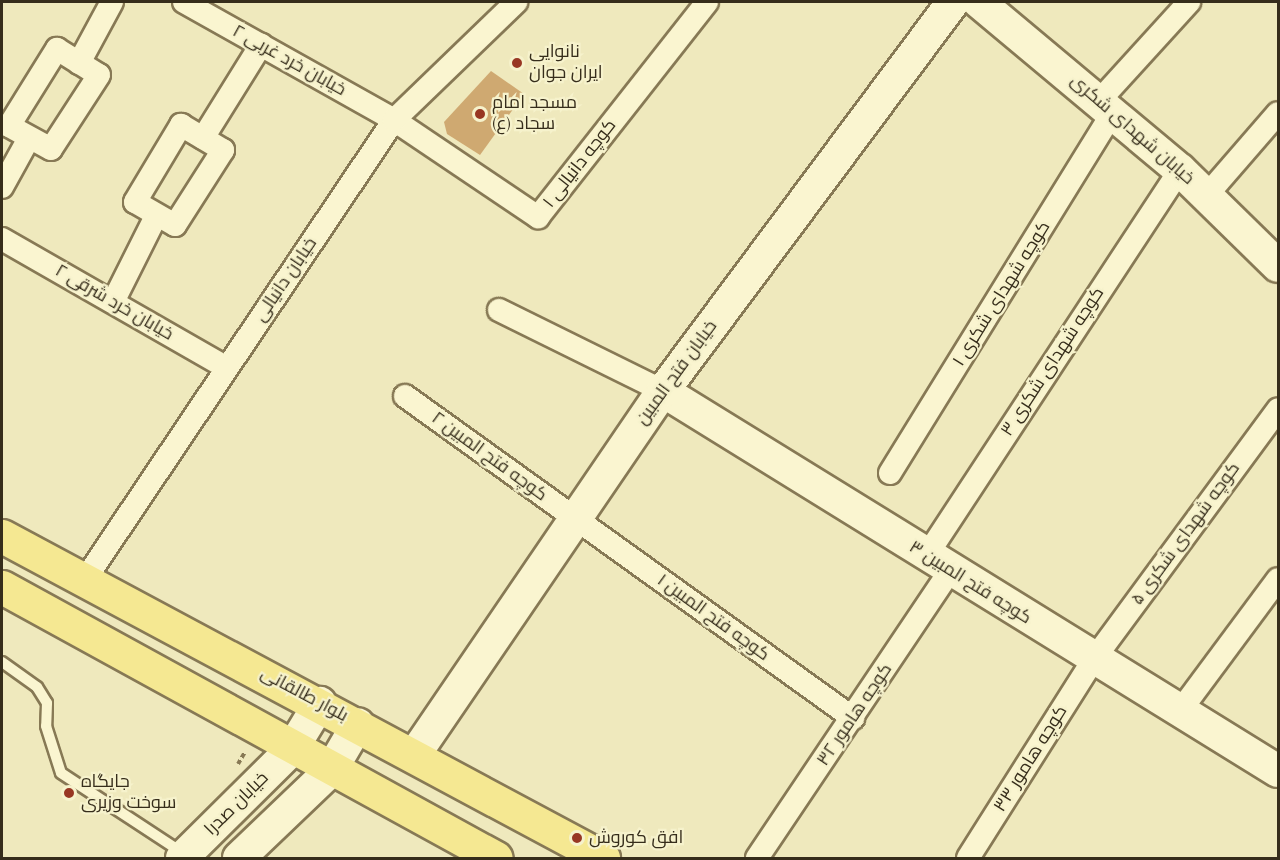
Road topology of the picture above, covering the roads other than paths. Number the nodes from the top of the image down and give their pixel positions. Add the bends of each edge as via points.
1 (112, 2) edge
2 (184, 2) edge
3 (516, 2) edge
4 (707, 2) edge
5 (953, 2) edge
6 (979, 2) edge
7 (1189, 2) edge
8 (261, 45) junction
9 (79, 63) junction
10 (1106, 107) junction
11 (1278, 113) edge
12 (394, 120) junction
13 (29, 138) junction
14 (203, 138) junction
15 (1180, 170) junction
16 (2, 188) edge
17 (1207, 195) junction
18 (156, 216) junction
19 (2, 239) edge
20 (1278, 266) edge
21 (113, 302) junction
22 (500, 310) dead end
23 (227, 368) junction
24 (663, 391) junction
25 (405, 396) dead end
26 (1278, 409) edge
27 (890, 473) dead end
28 (573, 518) junction
29 (2, 536) edge
30 (938, 563) junction
31 (1278, 579) edge
32 (84, 581) junction
33 (2, 587) edge
34 (1094, 659) junction
35 (2, 662) edge
36 (320, 703) junction
37 (1180, 711) junction
38 (853, 718) junction
39 (358, 724) junction
40 (292, 749) junction
41 (415, 754) junction
42 (331, 770) junction
43 (1278, 771) edge
44 (184, 857) edge
45 (239, 858) edge
46 (496, 858) edge
47 (603, 858) edge
48 (757, 858) edge
49 (968, 858) edge

1 - 9 street
2 - 8 street, خیابان خرد غربی ۲
3 - 12 street, خیابان دانیالی
4 - 12 street, کوچه دانیالی ۱ via 538,217
5 - 24 street, خیابان فتح المبین
6 - 10 street, خیابان شهدای شکری
7 - 10 street, کوچه شهدای شکری ۱
8 - 12 street, خیابان خرد غربی ۲
8 - 14 street
9 - 13 street via 99,75 51,149
9 - 13 street via 57,49 9,126
10 - 15 street, خیابان شهدای شکری
10 - 27 street, کوچه شهدای شکری ۱
11 - 17 street
12 - 23 street, خیابان دانیالی
13 - 16 street
14 - 18 street via 223,150 175,225
14 - 18 street via 181,125 135,202
15 - 17 street, خیابان شهدای شکری
15 - 30 street, کوچه شهدای شکری ۳
17 - 20 street, خیابان شهدای شکری
18 - 21 street
19 - 21 street, خیابان خرد شرقی ۲
21 - 23 street, خیابان خرد شرقی ۲
22 - 24 street
23 - 32 street, خیابان دانیالی
24 - 28 street, خیابان فتح المبین
24 - 30 street, کوچه فتح المبین ۳
25 - 28 street, کوچه فتح المبین ۲
26 - 34 street, کوچه شهدای شکری ۵
28 - 38 street, کوچه فتح المبین ۱
28 - 41 street, خیابان فتح المبین
29 - 32 main road, بلوار طالقانی
30 - 34 street, کوچه فتح المبین ۳
30 - 38 street, کوچه هامور ۳۲
31 - 37 street
32 - 36 main road, بلوار طالقانی
33 - 40 main road
34 - 37 street, کوچه فتح المبین ۳
34 - 49 street, کوچه هامور ۳۳
35 - 44 lane via 37,687 47,703 46,726 61,773
36 - 39 main road, بلوار طالقانی
36 - 40 street, خیابان صدرا
37 - 43 street, کوچه فتح المبین ۳
38 - 48 street, کوچه هامور ۳۲
39 - 41 main road, بلوار طالقانی
39 - 42 street
40 - 42 main road
40 - 44 street, خیابان صدرا
41 - 47 main road, بلوار طالقانی
42 - 45 street
42 - 46 main road

